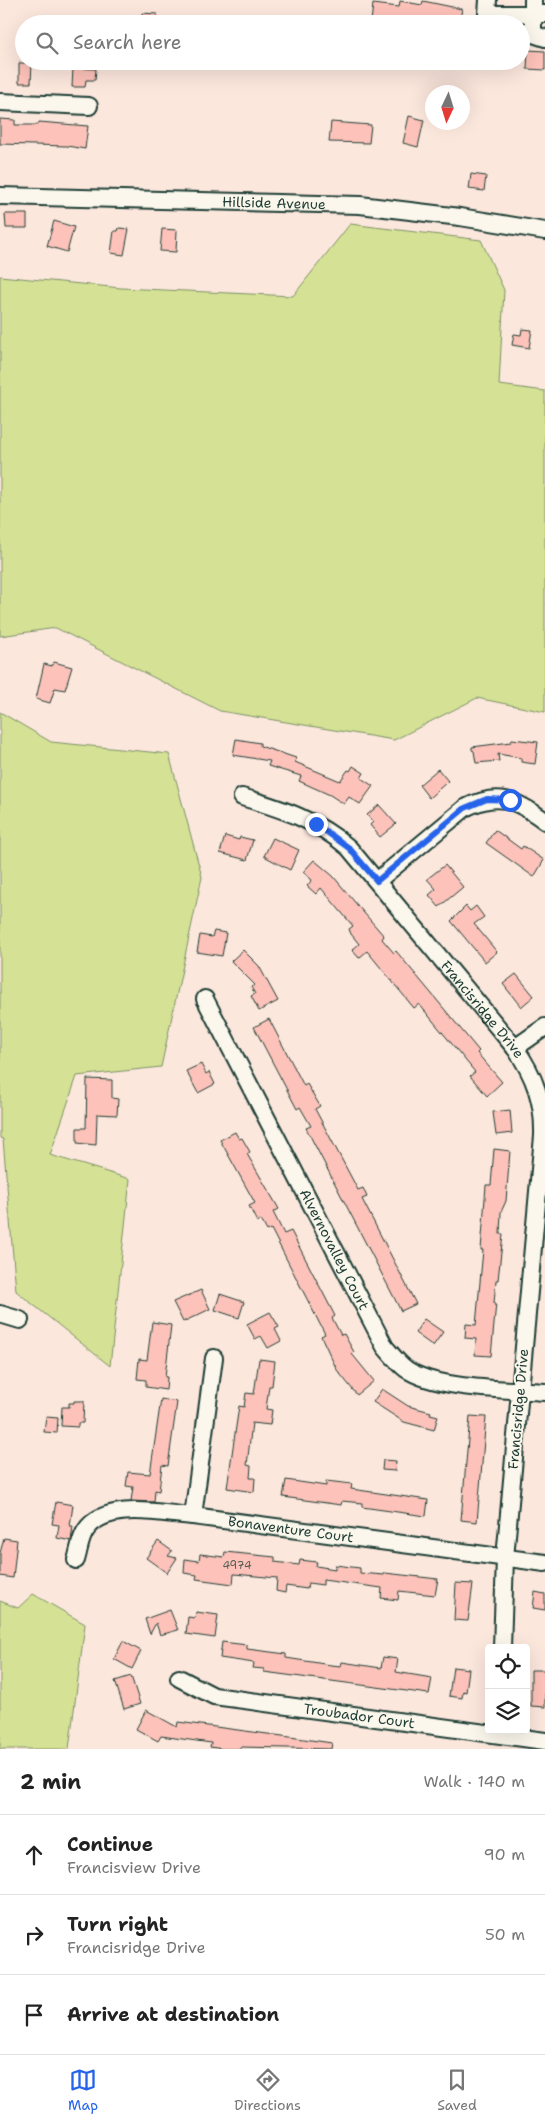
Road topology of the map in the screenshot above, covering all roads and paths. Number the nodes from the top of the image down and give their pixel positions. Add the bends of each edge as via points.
1 (536, 10) edge
2 (487, 13) edge
3 (545, 38) edge
4 (0, 102) edge
5 (89, 106) dead end
6 (0, 196) edge
7 (545, 231) edge
8 (242, 797) dead end
9 (545, 821) edge
10 (377, 881) junction
11 (205, 1000) dead end
12 (545, 1027) edge
13 (516, 1048) junction
14 (540, 1228) edge
15 (0, 1314) edge
16 (20, 1320) dead end
17 (214, 1358) dead end
18 (520, 1390) junction
19 (545, 1392) edge
20 (193, 1516) junction
21 (505, 1558) junction
22 (76, 1560) dead end
23 (545, 1563) edge
24 (502, 1644) edge
25 (179, 1678) dead end
26 (497, 1738) edge
27 (545, 1741) edge

1 - 2 street
1 - 3 street via 533,34
4 - 5 street
6 - 7 street, Hillside Avenue via 360,205
8 - 10 street, Francisridge Drive via 316,824 349,848
9 - 10 street via 510,800 498,798 475,803
10 - 13 street, Francisridge Drive
11 - 18 street, Alvernovalley Court via 385,1347 406,1369 433,1381
12 - 13 street
13 - 14 street, Francisridge Drive via 533,1078 542,1108
14 - 18 street, Francisridge Drive
15 - 16 street
17 - 20 street
18 - 19 street, Alvernovalley Court
18 - 21 street, Francisridge Drive
20 - 21 street, Bonaventure Court
20 - 22 street, Bonaventure Court via 120,1510 85,1530
21 - 23 street, Bonaventure Court
21 - 24 street, Francisridge Drive
25 - 26 street, Troubador Court via 214,1696
26 - 27 street, Troubador Court

